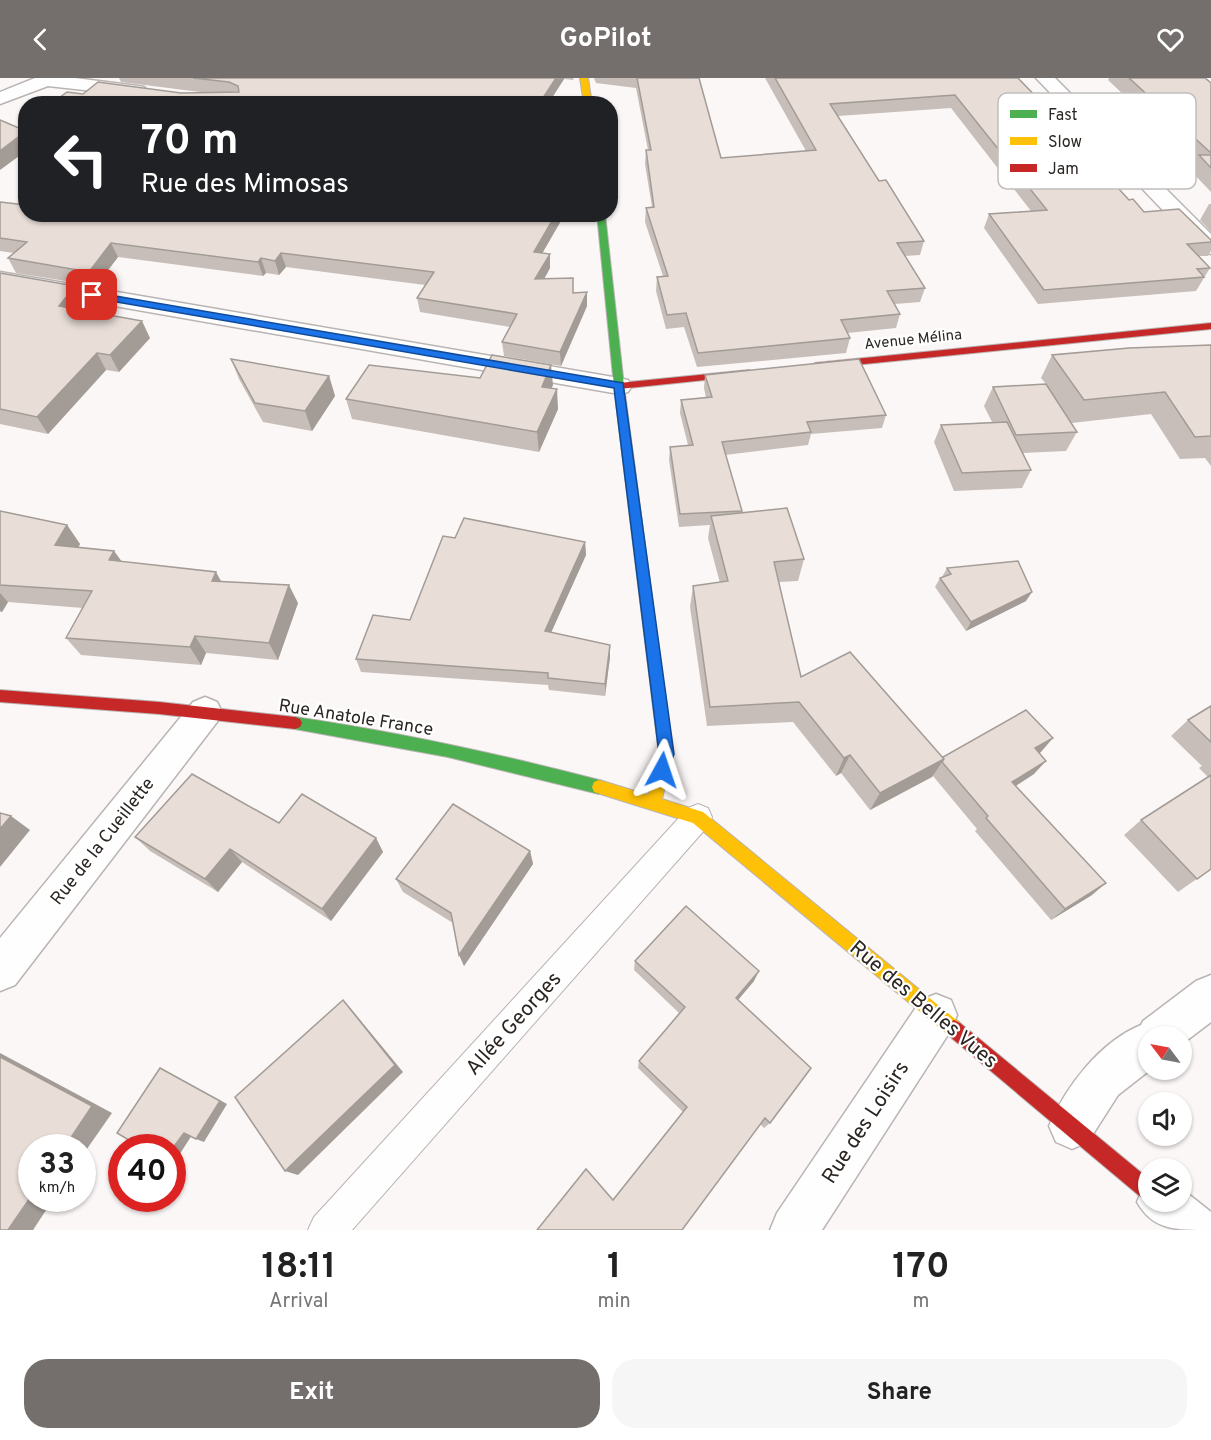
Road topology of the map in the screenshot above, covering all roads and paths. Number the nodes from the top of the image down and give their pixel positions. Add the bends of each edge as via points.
1 (584, 78) edge
2 (1045, 78) edge
3 (151, 93) edge
4 (1060, 93) edge
5 (587, 96) edge
6 (0, 98) edge
7 (1154, 189) edge
8 (602, 222) edge
9 (1211, 247) edge
10 (0, 279) edge
11 (1211, 326) edge
12 (796, 368) edge
13 (761, 371) edge
14 (619, 386) junction
15 (0, 696) edge
16 (205, 712) junction
17 (653, 802) junction
18 (698, 817) junction
19 (0, 970) edge
20 (1211, 996) edge
21 (936, 1015) junction
22 (1171, 1026) edge
23 (1138, 1051) edge
24 (1072, 1126) junction
25 (1138, 1182) edge
26 (1173, 1212) edge
27 (327, 1230) edge
28 (794, 1230) edge
29 (1195, 1230) edge

1 - 5 street
2 - 4 street
3 - 6 street via 46,80
7 - 9 street
8 - 14 street
10 - 14 street
11 - 12 street, Avenue Mélina
13 - 14 street
14 - 17 street via 666,754
15 - 16 street, Rue Anatole France
16 - 17 street, Rue Anatole France via 318,726 459,752
16 - 19 street, Rue de la Cueillette
17 - 18 street, Rue Anatole France
18 - 21 street, Rue des Belles Vues
18 - 27 lane, Allée Georges
20 - 22 street
21 - 24 street, Rue des Belles Vues
21 - 28 street, Rue des Loisirs
23 - 24 street via 1102,1079
24 - 25 street, Rue des Belles Vues
26 - 29 street

